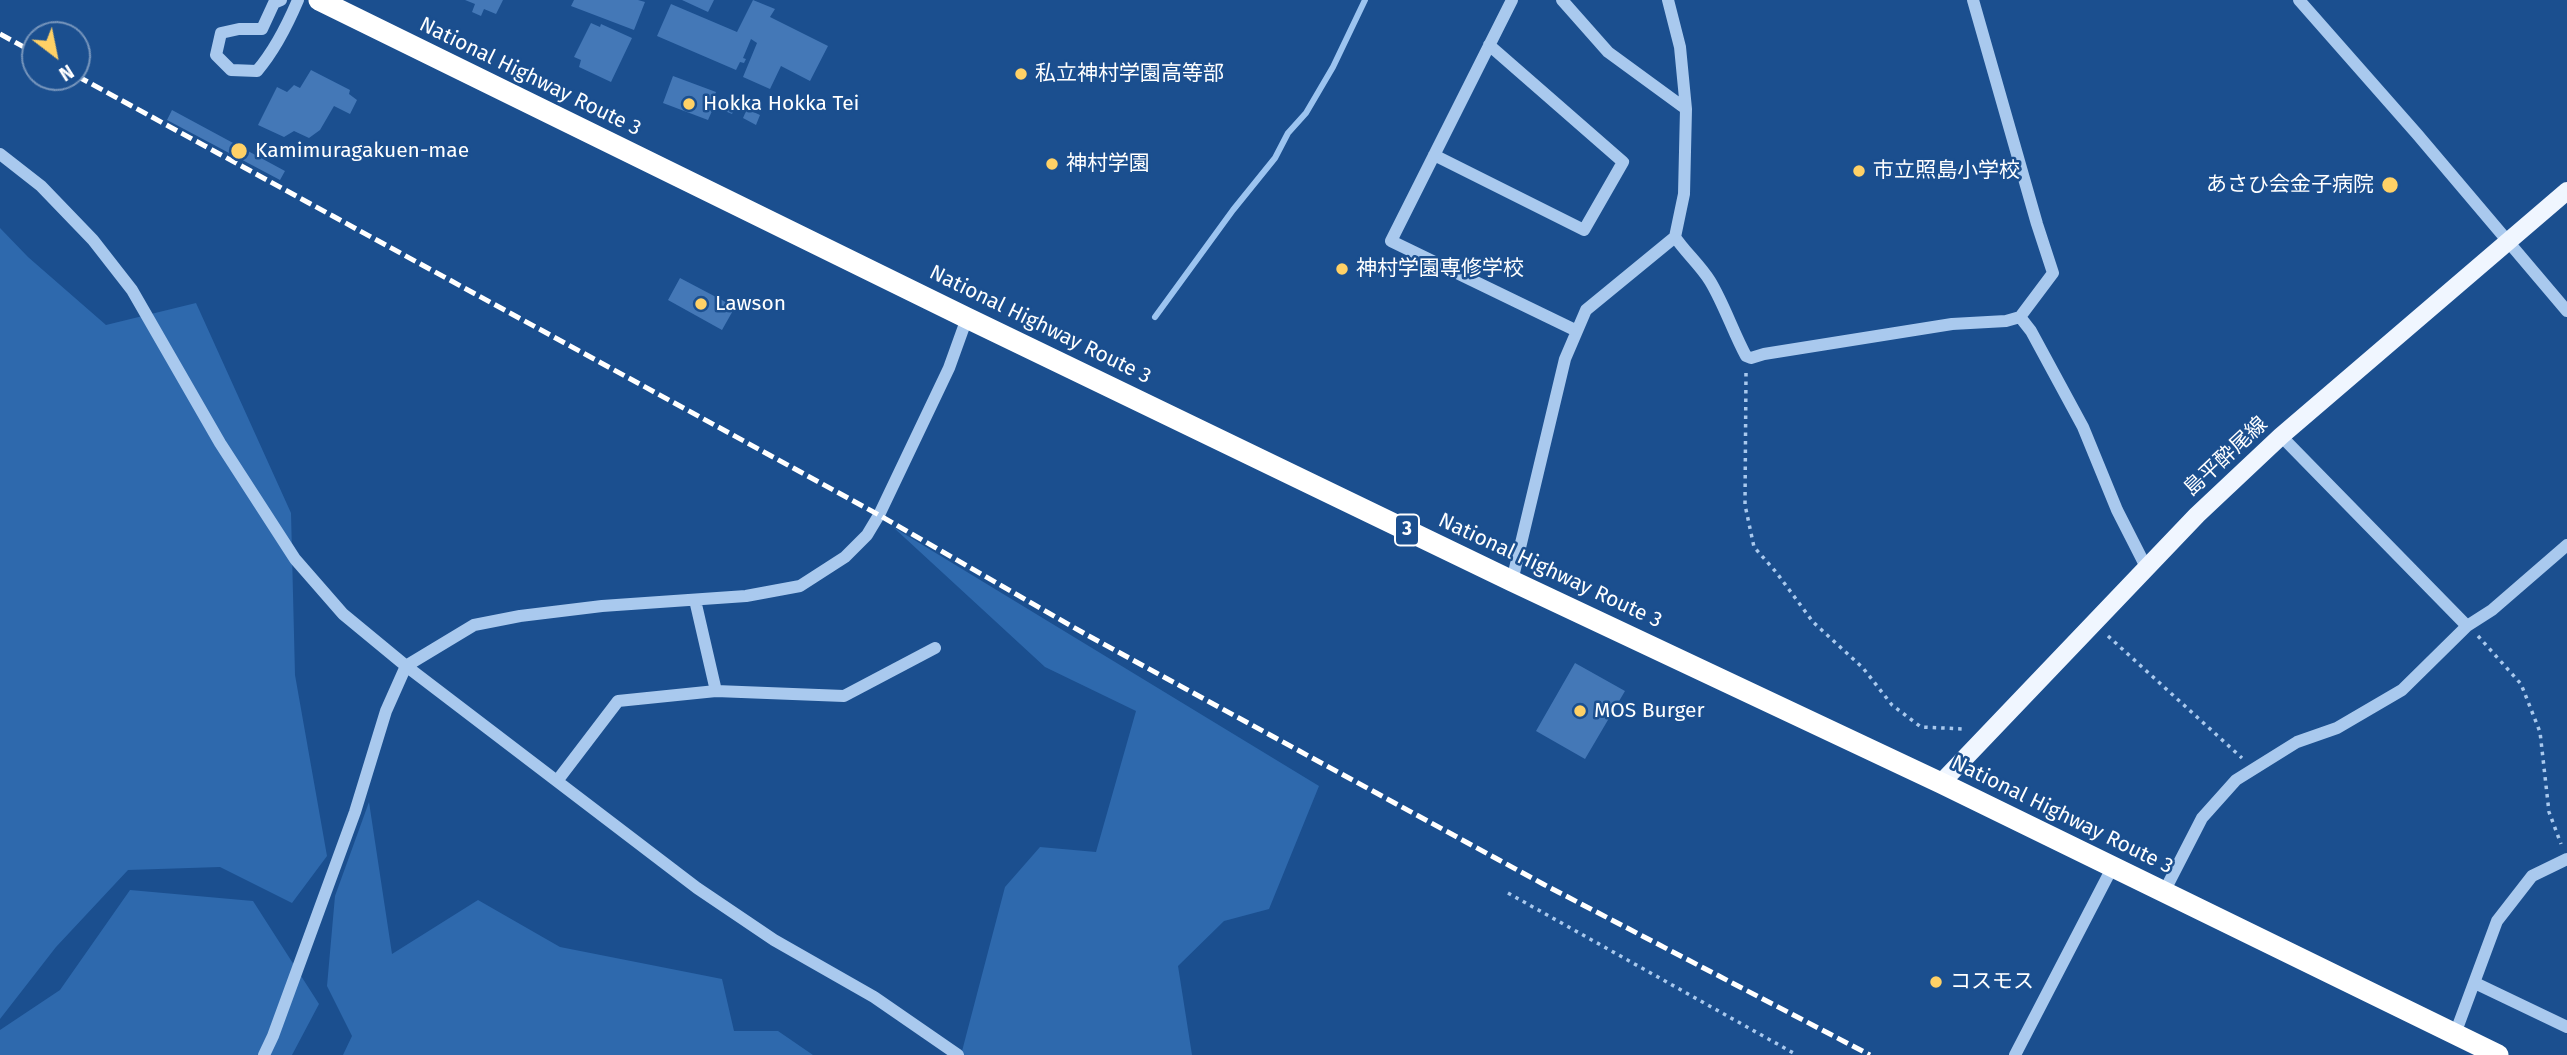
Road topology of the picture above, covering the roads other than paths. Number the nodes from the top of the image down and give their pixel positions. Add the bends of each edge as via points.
1 (281, 0) edge
2 (298, 0) edge
3 (318, 0) edge
4 (1512, 0) edge
5 (1562, 0) edge
6 (1668, 0) edge
7 (1973, 0) edge
8 (2298, 0) edge
9 (1489, 45) junction
10 (1686, 109) junction
11 (0, 154) edge
12 (1434, 155) junction
13 (2567, 191) edge
14 (1675, 237) junction
15 (2508, 242) junction
16 (2567, 311) edge
17 (2020, 317) junction
18 (967, 318) junction
19 (1577, 331) junction
20 (2281, 436) junction
21 (2567, 545) edge
22 (2146, 567) junction
23 (1512, 581) junction
24 (695, 600) junction
25 (2467, 626) junction
26 (935, 648) dead end
27 (406, 666) junction
28 (716, 691) junction
29 (557, 781) junction
30 (1941, 783) junction
31 (2567, 859) edge
32 (2112, 868) junction
33 (2164, 892) junction
34 (2474, 983) junction
35 (2567, 1027) edge
36 (2455, 1034) junction
37 (264, 1055) edge
38 (958, 1055) edge
39 (2015, 1055) edge
40 (2498, 1055) edge

1 - 2 street via 274,3 262,29 221,33 216,55 231,70 257,71 270,56
3 - 18 highway, National Highway Route 3 / 3
4 - 9 street
5 - 10 street via 1608,52
6 - 10 street via 1680,47
7 - 17 street via 2053,274
8 - 15 street
9 - 12 street
9 - 12 street via 1623,162 1584,230
10 - 14 street via 1684,194
11 - 27 street via 41,186 93,240 132,290 220,443 295,559 343,614
12 - 19 street via 1391,241
13 - 15 main road, 島平酔尾線
14 - 17 street via 1710,280 1751,358
14 - 19 street via 1586,310
15 - 16 street
15 - 20 main road, 島平酔尾線
17 - 22 street via 2083,427
18 - 23 highway, National Highway Route 3 / 3
18 - 24 street via 949,368 867,535 845,557 800,586
19 - 23 street via 1565,359
20 - 22 main road, 島平酔尾線
20 - 25 street
21 - 25 street
22 - 30 main road, 島平酔尾線
23 - 30 highway, National Highway Route 3 / 3
24 - 27 street via 575,609 474,625
24 - 28 street
25 - 33 street via 2402,690 2337,728 2297,742 2236,780 2202,817
26 - 28 street via 844,696
27 - 29 street
27 - 37 street
28 - 29 street via 618,701
29 - 38 street via 719,903 874,997
30 - 32 highway, National Highway Route 3 / 3
31 - 34 street via 2532,876 2497,921
32 - 33 highway, National Highway Route 3 / 3
32 - 39 street
33 - 36 highway, National Highway Route 3 / 3
34 - 35 street
34 - 36 street
36 - 40 highway, National Highway Route 3 / 3

